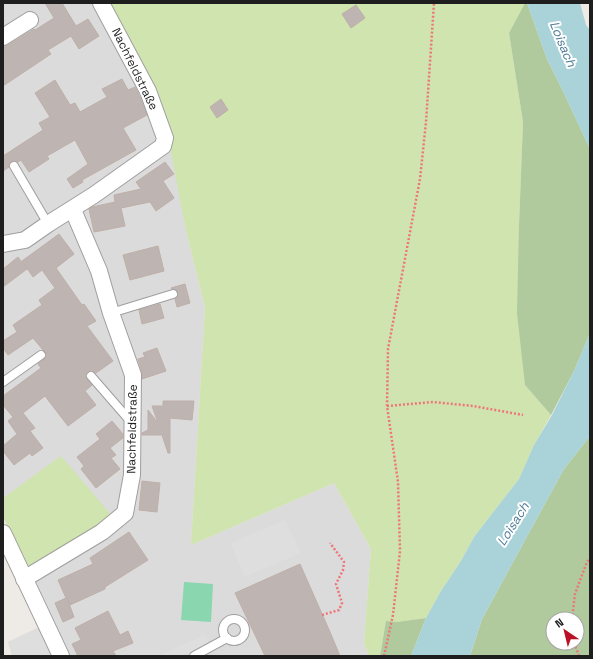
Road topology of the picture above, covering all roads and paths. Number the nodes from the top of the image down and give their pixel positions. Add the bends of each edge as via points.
1 (101, 3) edge
2 (434, 3) edge
3 (30, 20) dead end
4 (3, 37) edge
5 (14, 166) dead end
6 (73, 210) junction
7 (48, 224) junction
8 (3, 244) edge
9 (173, 294) dead end
10 (111, 313) junction
11 (41, 355) dead end
12 (91, 376) dead end
13 (3, 382) edge
14 (387, 406) junction
15 (523, 415) dead end
16 (133, 424) junction
17 (3, 533) edge
18 (330, 543) dead end
19 (590, 558) edge
20 (24, 579) junction
21 (573, 611) edge
22 (322, 615) dead end
23 (226, 638) dead end
24 (61, 656) edge
25 (194, 656) edge
26 (384, 656) edge

1 - 6 street, Nachfeldstraße via 148,91 165,138 164,146
2 - 14 path via 420,179 388,349
3 - 4 street
5 - 7 lane
6 - 7 street, Nachfeldstraße
6 - 10 street, Nachfeldstraße via 99,271
7 - 8 street, Nachfeldstraße via 25,240
9 - 10 lane
10 - 16 street, Nachfeldstraße via 133,375
11 - 13 lane
12 - 16 lane
14 - 15 path via 433,402
14 - 26 path via 398,482 400,551 393,615
16 - 20 street, Nachfeldstraße via 132,475 125,513 102,532
17 - 20 street
18 - 22 path via 344,562 336,584 342,603 339,610
19 - 21 path via 575,594
20 - 24 street
23 - 25 lane

